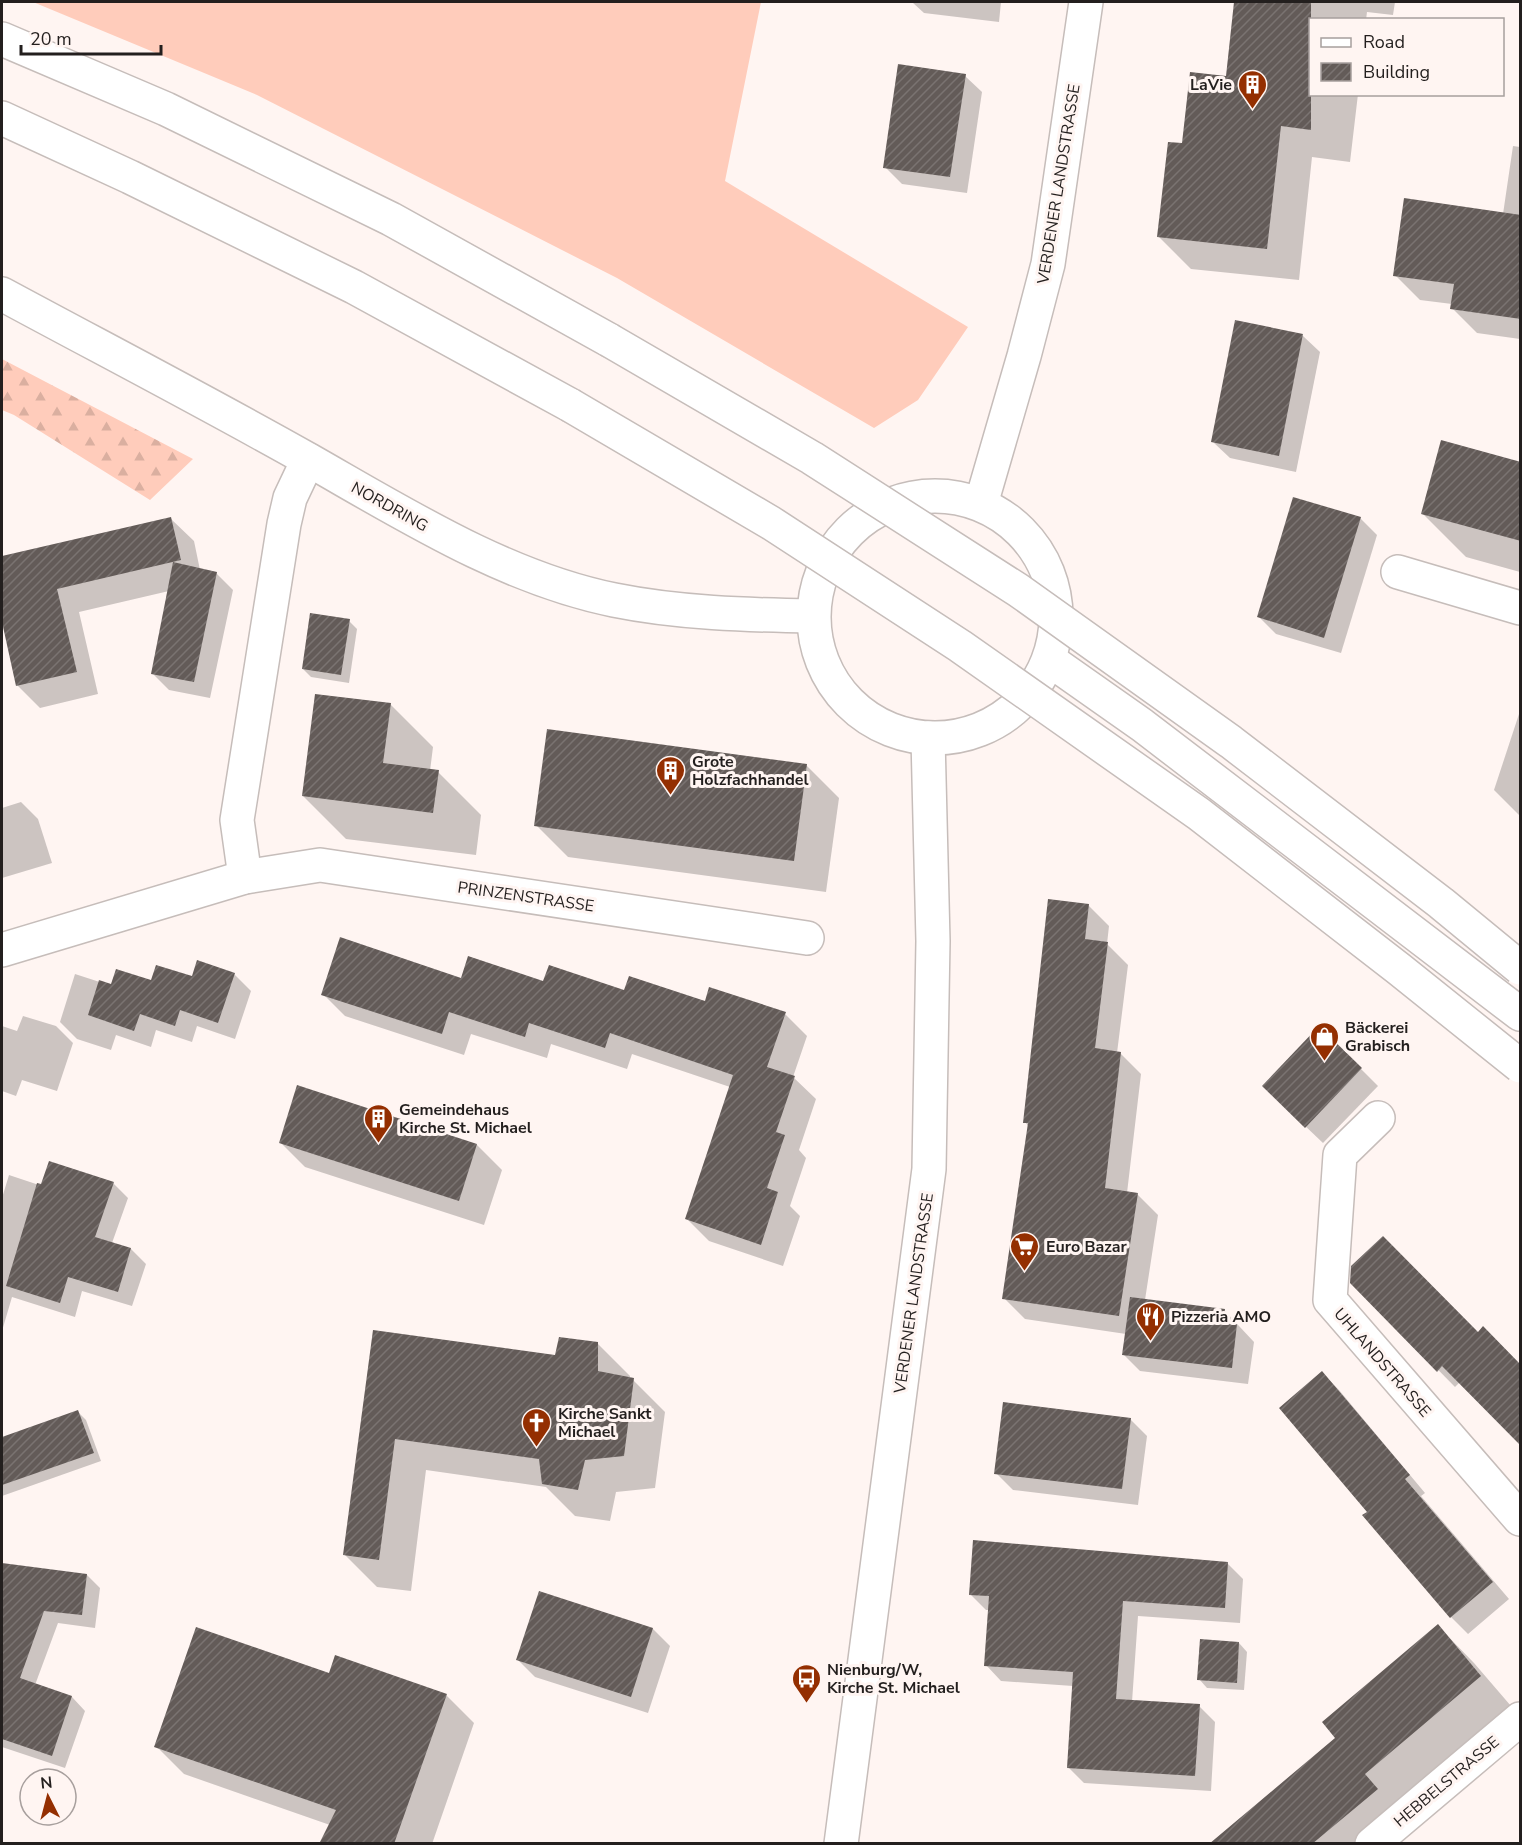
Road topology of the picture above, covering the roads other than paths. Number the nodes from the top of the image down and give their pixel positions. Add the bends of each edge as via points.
1 (1086, 2) edge
2 (2, 39) edge
3 (2, 118) edge
4 (2, 294) edge
5 (308, 460) junction
6 (981, 504) junction
7 (1398, 572) dead end
8 (1521, 608) edge
9 (813, 616) junction
10 (1052, 661) junction
11 (928, 738) junction
12 (245, 876) junction
13 (807, 938) dead end
14 (2, 950) edge
15 (1521, 968) edge
16 (1521, 1014) edge
17 (1521, 1066) edge
18 (1378, 1118) dead end
19 (1521, 1518) edge
20 (1521, 1719) edge
21 (841, 1844) edge
22 (1372, 1844) edge

1 - 6 main road, VERDENER LANDSTRASSE via 1048,264
2 - 15 main road, bridge via 166,109 391,219 812,458 1017,590 1231,742
3 - 17 main road, bridge via 354,287 570,405 771,523 980,660 1199,814
4 - 5 main road, NORDRING
5 - 9 main road, NORDRING via 443,536 539,579 613,600 696,611
5 - 12 main road via 290,498 284,524 237,820
6 - 9 main road via 942,494 903,499 867,515 838,542 819,577
6 - 10 main road via 1016,525 1042,557 1056,596
7 - 8 main road
9 - 11 main road via 818,652 834,686 859,713 892,731
10 - 11 main road via 1022,703 994,724 962,736
10 - 16 main road via 1142,724
11 - 21 main road, VERDENER LANDSTRASSE via 933,941 929,1168
12 - 13 main road, PRINZENSTRASSE via 320,866
12 - 14 main road, PRINZENSTRASSE
18 - 19 main road, UHLANDSTRASSE via 1340,1155 1330,1300
20 - 22 main road, HEBBELSTRASSE

